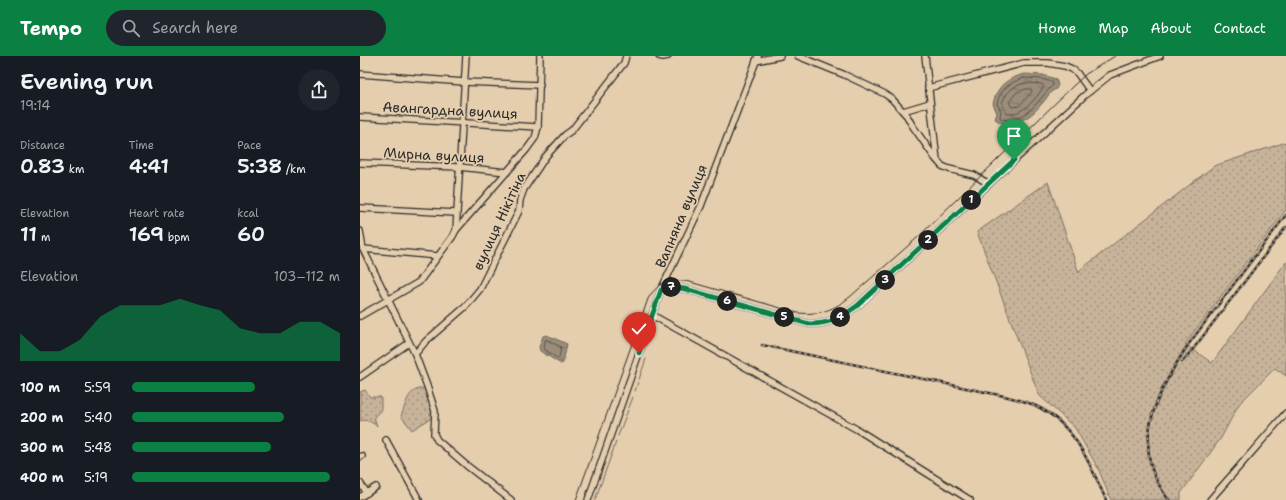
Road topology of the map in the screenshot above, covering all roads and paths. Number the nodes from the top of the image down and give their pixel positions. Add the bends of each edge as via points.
1 (466, 56) edge
2 (540, 56) edge
3 (626, 56) edge
4 (659, 56) edge
5 (668, 56) edge
6 (780, 56) edge
7 (798, 56) edge
8 (925, 56) edge
9 (1160, 56) edge
10 (757, 59) edge
11 (1144, 59) edge
12 (360, 74) edge
13 (464, 82) junction
14 (540, 85) junction
15 (928, 88) junction
16 (1090, 91) junction
17 (930, 103) junction
18 (903, 111) junction
19 (360, 117) edge
20 (462, 123) junction
21 (538, 127) junction
22 (937, 161) junction
23 (360, 163) edge
24 (459, 168) junction
25 (506, 172) junction
26 (989, 184) junction
27 (360, 208) edge
28 (456, 214) junction
29 (456, 230) junction
30 (360, 231) edge
31 (360, 241) edge
32 (363, 249) junction
33 (438, 256) junction
34 (661, 290) junction
35 (388, 300) junction
36 (652, 315) junction
37 (360, 316) edge
38 (409, 343) junction
39 (415, 354) junction
40 (360, 377) edge
41 (1286, 413) edge
42 (386, 440) dead end
43 (360, 483) edge
44 (376, 487) dead end
45 (367, 493) junction
46 (360, 498) edge
47 (509, 499) edge
48 (419, 500) edge
49 (588, 500) edge
50 (970, 500) edge
51 (1210, 500) edge

1 - 13 street
2 - 14 street
3 - 39 street, вулиця Нікітіна via 624,63 572,130 546,156 524,189 519,211 480,289 465,307 426,340
4 - 5 street
6 - 10 street
7 - 18 street via 885,94
8 - 15 street
9 - 11 street
10 - 34 street, Вапняна вулиця via 701,206
11 - 16 street via 1110,75
12 - 13 street
13 - 14 street
13 - 20 street
14 - 21 street
15 - 16 street via 1024,63 1048,63 1072,69
15 - 17 street
16 - 26 street
17 - 18 street
17 - 22 street
18 - 22 street
19 - 20 street, Авангардна вулиця
20 - 21 street, Авангардна вулиця
20 - 24 street
21 - 25 street via 531,144
22 - 26 street via 945,168 970,173
23 - 24 street, Мирна вулиця
24 - 25 street, Мирна вулиця
24 - 28 street
25 - 29 street
26 - 34 street via 857,306 823,324 809,324 685,289 672,287
27 - 28 street
28 - 29 street
29 - 33 street
30 - 31 street
31 - 32 street
32 - 33 street
32 - 35 street
33 - 35 street via 419,282
34 - 36 street, Вапняна вулиця
35 - 37 street
35 - 38 street
36 - 49 street, Вапняна вулиця
36 - 50 street via 852,426
38 - 39 street
38 - 40 street
39 - 47 street via 435,411 434,434 437,440
41 - 51 street
42 - 48 street
43 - 45 street
44 - 45 street
45 - 46 street

